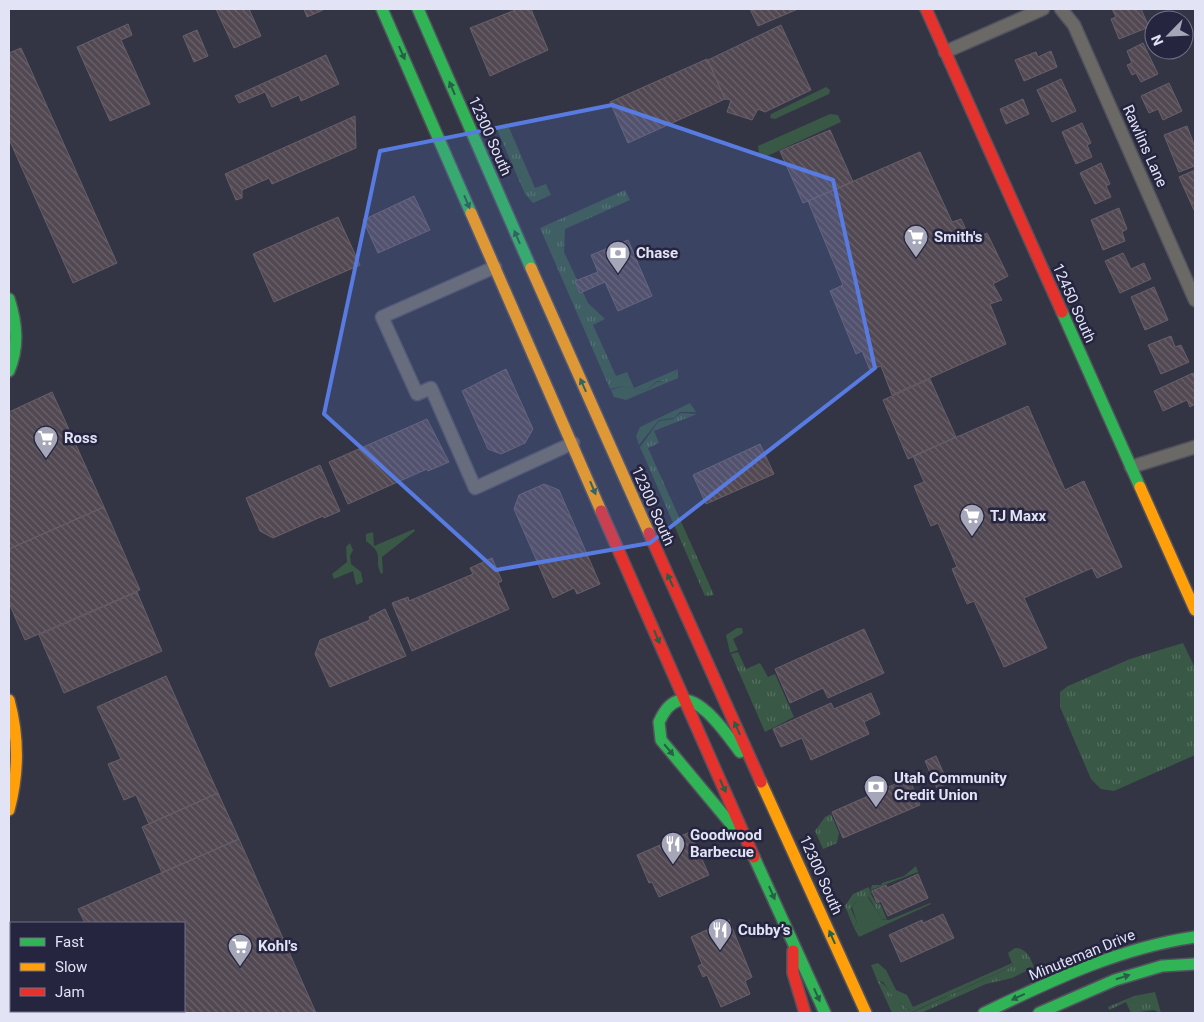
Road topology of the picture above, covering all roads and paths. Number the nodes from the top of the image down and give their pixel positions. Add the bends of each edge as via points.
1 (382, 9) edge
2 (418, 9) edge
3 (926, 9) edge
4 (1043, 9) edge
5 (1061, 9) edge
6 (945, 52) junction
7 (495, 267) junction
8 (9, 299) edge
9 (1195, 300) edge
10 (11, 313) edge
11 (9, 371) edge
12 (573, 443) junction
13 (1195, 446) edge
14 (1131, 468) junction
15 (1195, 610) edge
16 (9, 700) edge
17 (683, 700) junction
18 (757, 772) junction
19 (9, 810) edge
20 (752, 849) junction
21 (1195, 937) edge
22 (794, 945) junction
23 (1195, 964) edge
24 (805, 1013) edge
25 (825, 1013) edge
26 (866, 1013) edge
27 (984, 1013) edge
28 (1039, 1013) edge

1 -> 7 main road
18 -> 2 main road, 12300 South via 602,430
3 - 6 main road, 12450 South
4 - 6 street
5 - 9 street, Rawlins Lane via 1074,25
6 - 14 main road, 12450 South
7 - 12 main road
7 - 12 street via 382,317 417,394 431,388 475,488
8 - 10 main road
10 - 11 main road via 15,354
12 -> 17 main road
13 - 14 street
14 - 15 main road, 12450 South
16 - 19 main road via 18,750 16,784
17 - 18 main road via 694,700 704,706
17 -> 20 main road
17 -> 20 main road via 669,707 658,722 661,740
26 -> 18 main road, 12300 South
20 -> 22 main road
21 -> 27 main road, Minuteman Drive via 1154,942 1113,955
22 - 24 main road via 793,973
22 -> 25 main road
28 -> 23 main road via 1115,980 1162,966

